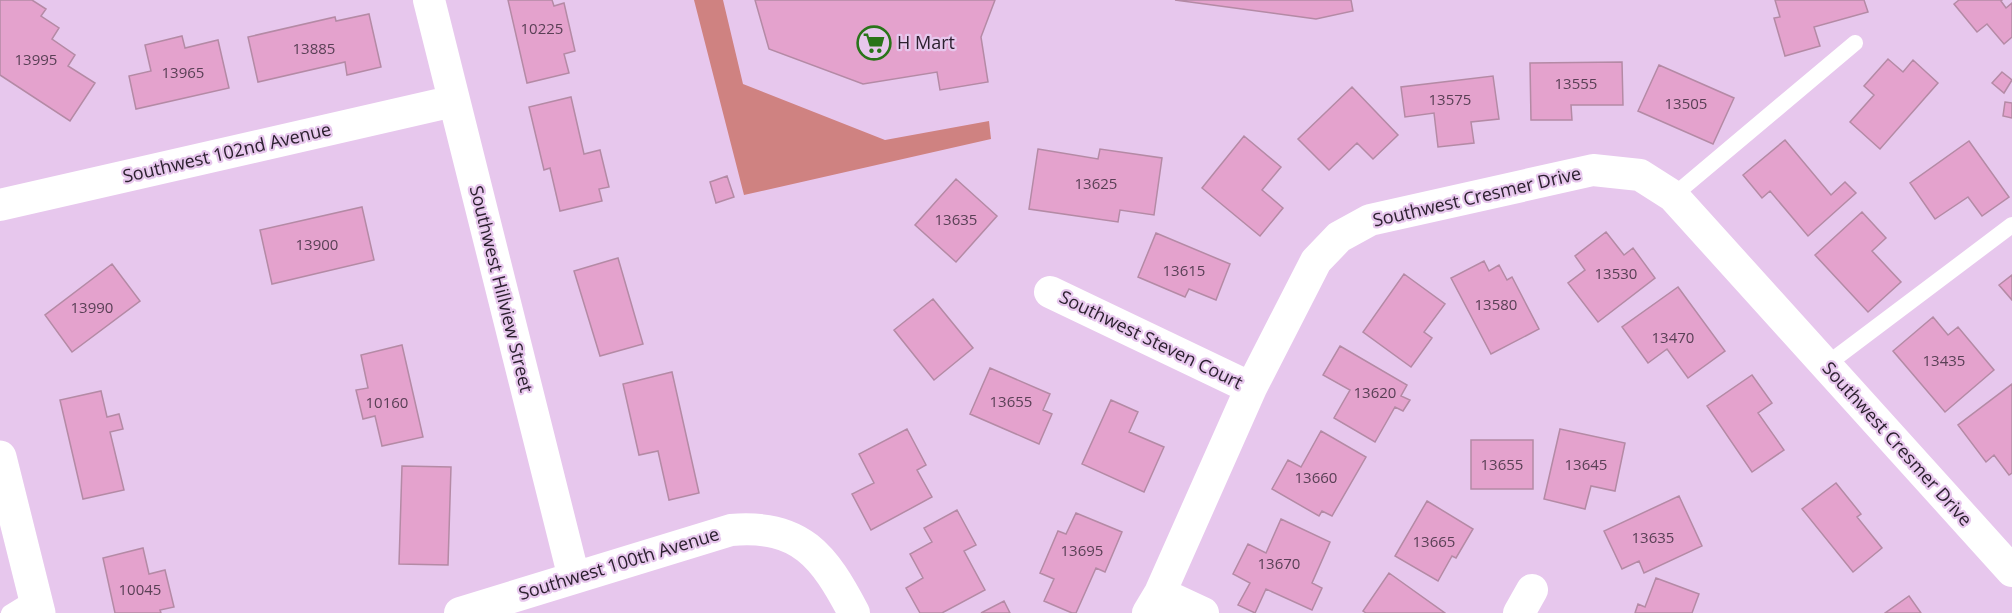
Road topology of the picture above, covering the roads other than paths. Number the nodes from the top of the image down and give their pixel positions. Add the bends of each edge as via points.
1 (429, 0) edge
2 (1855, 43) dead end
3 (454, 101) junction
4 (1673, 196) junction
5 (0, 205) edge
6 (2012, 225) edge
7 (1050, 292) dead end
8 (1826, 365) junction
9 (1251, 388) junction
10 (0, 457) edge
11 (2012, 571) edge
12 (574, 578) junction
13 (1154, 603) edge
14 (28, 608) edge
15 (460, 613) edge
16 (854, 613) edge
17 (1203, 613) edge

1 - 3 street, Southwest Hillview Street
2 - 4 lane
3 - 5 street, Southwest 102nd Avenue
3 - 12 street, Southwest Hillview Street
4 - 8 street, Southwest Cresmer Drive
4 - 9 street, Southwest Cresmer Drive via 1640,175 1593,170 1370,220 1339,237 1316,261
6 - 8 lane
7 - 9 street, Southwest Steven Court
8 - 11 street, Southwest Cresmer Drive
9 - 13 street, Southwest Cresmer Drive
10 - 14 main road
12 - 15 street, Southwest 100th Avenue
12 - 16 street, Southwest 100th Avenue via 731,530 763,529 799,542 818,557 831,571
13 - 17 street

